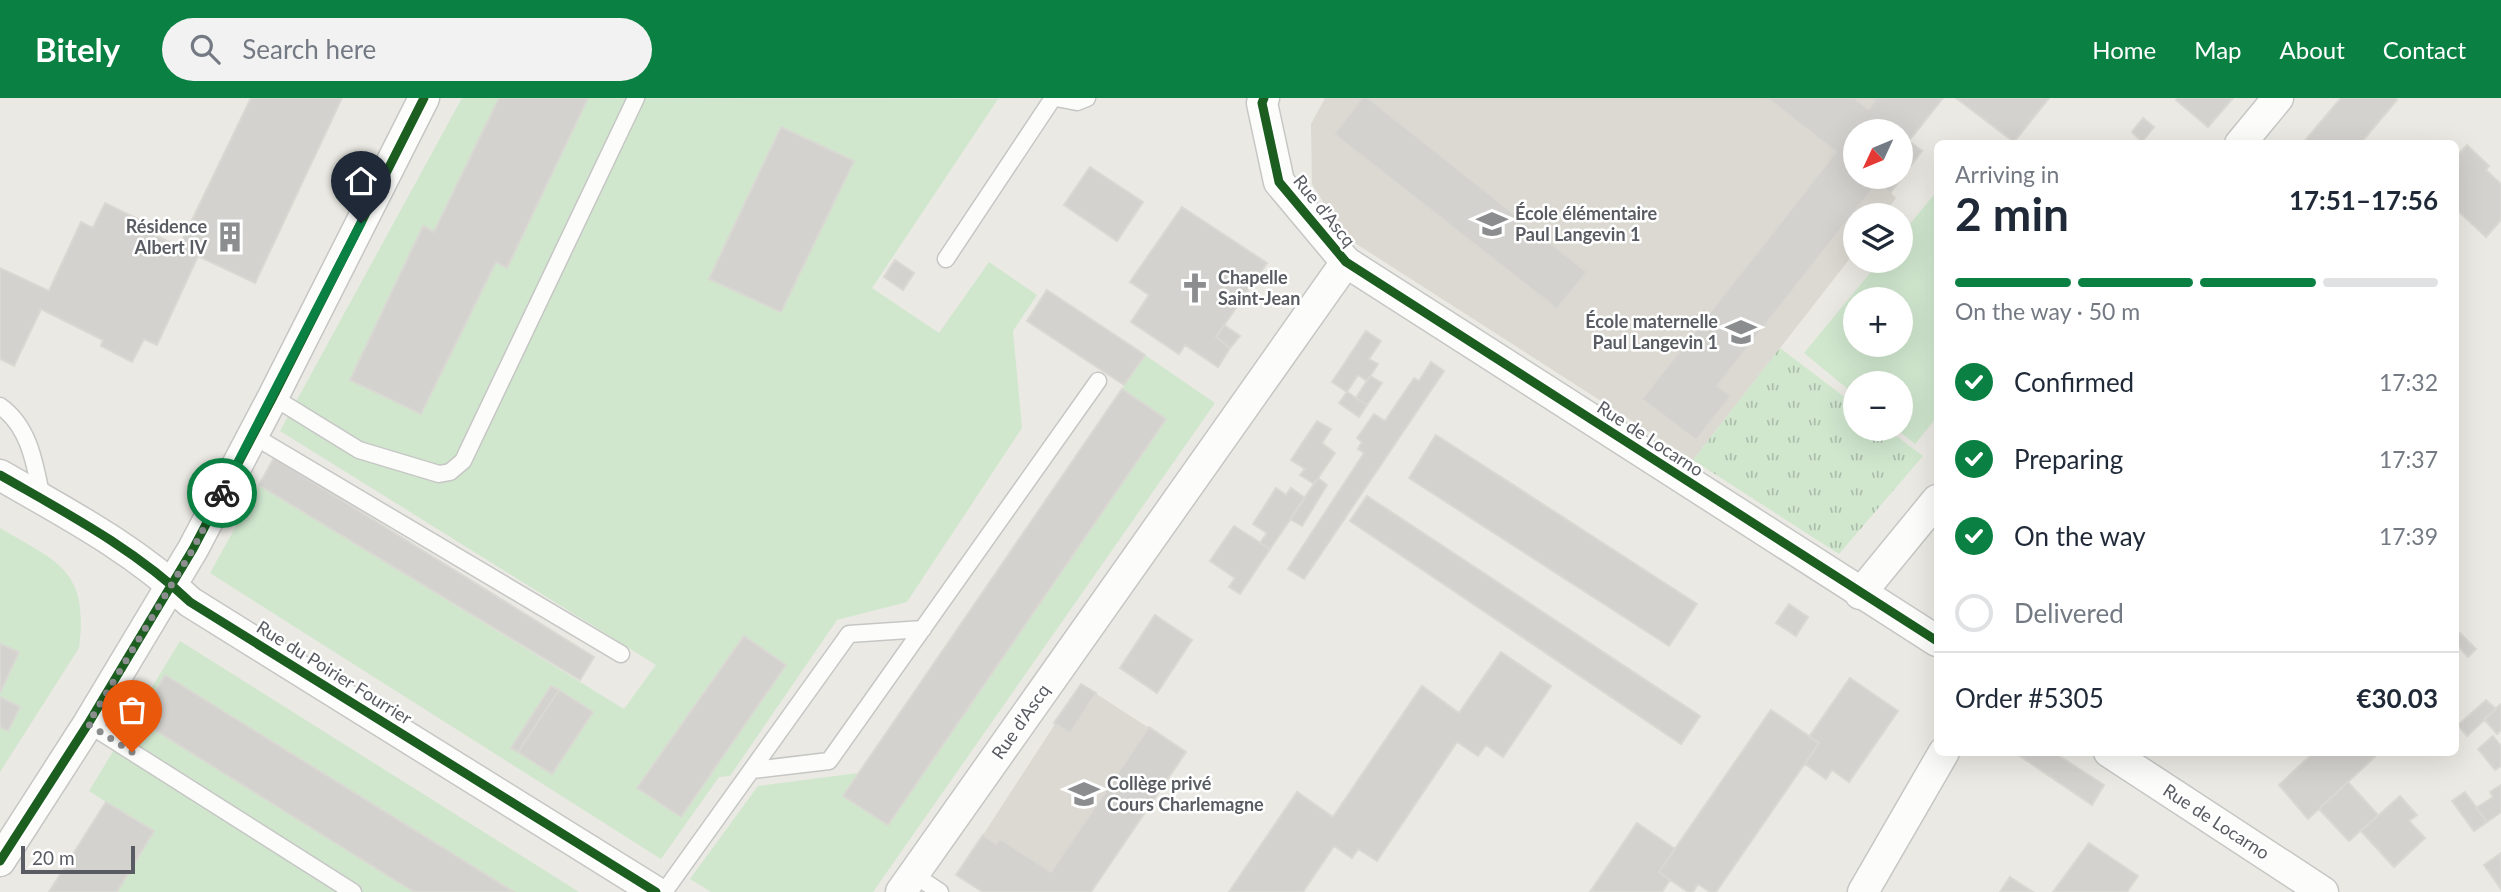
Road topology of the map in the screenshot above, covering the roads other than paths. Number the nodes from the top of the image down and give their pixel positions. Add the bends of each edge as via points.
1 (424, 98) edge
2 (636, 98) edge
3 (1055, 98) edge
4 (1087, 98) edge
5 (2278, 98) edge
6 (1257, 100) edge
7 (2243, 140) edge
8 (946, 259) dead end
9 (1346, 262) junction
10 (1098, 381) dead end
11 (273, 397) junction
12 (0, 406) edge
13 (252, 435) junction
14 (0, 475) edge
15 (42, 499) junction
16 (1934, 504) edge
17 (171, 583) junction
18 (1860, 594) junction
19 (923, 629) junction
20 (1934, 640) edge
21 (621, 654) dead end
22 (88, 724) junction
23 (1942, 756) edge
24 (2115, 756) edge
25 (753, 770) junction
26 (0, 861) edge
27 (907, 883) edge
28 (640, 888) edge
29 (353, 892) edge
30 (664, 892) edge
31 (940, 892) edge
32 (1863, 892) edge
33 (2323, 892) edge

1 - 11 street
2 - 11 lane via 457,467 439,474 359,450
3 - 4 lane via 1077,102
3 - 8 lane
5 - 7 street
6 - 9 street, Rue d'Ascq via 1279,182
9 - 18 street, Rue de Locarno
9 - 27 street, Rue d'Ascq
10 - 19 lane
11 - 13 street
12 - 15 lane via 31,446
13 - 17 street
13 - 21 lane
14 - 15 street, Rue du Poirier Fourrier
15 - 17 street, Rue du Poirier Fourrier via 130,552
16 - 18 street
17 - 22 street
17 - 28 street, Rue du Poirier Fourrier via 190,601
18 - 20 street, Rue de Locarno
19 - 25 lane via 830,761
19 - 25 lane via 849,634
22 - 26 street
22 - 29 lane
23 - 32 street
24 - 33 street, Rue de Locarno
25 - 30 lane
27 - 31 lane

